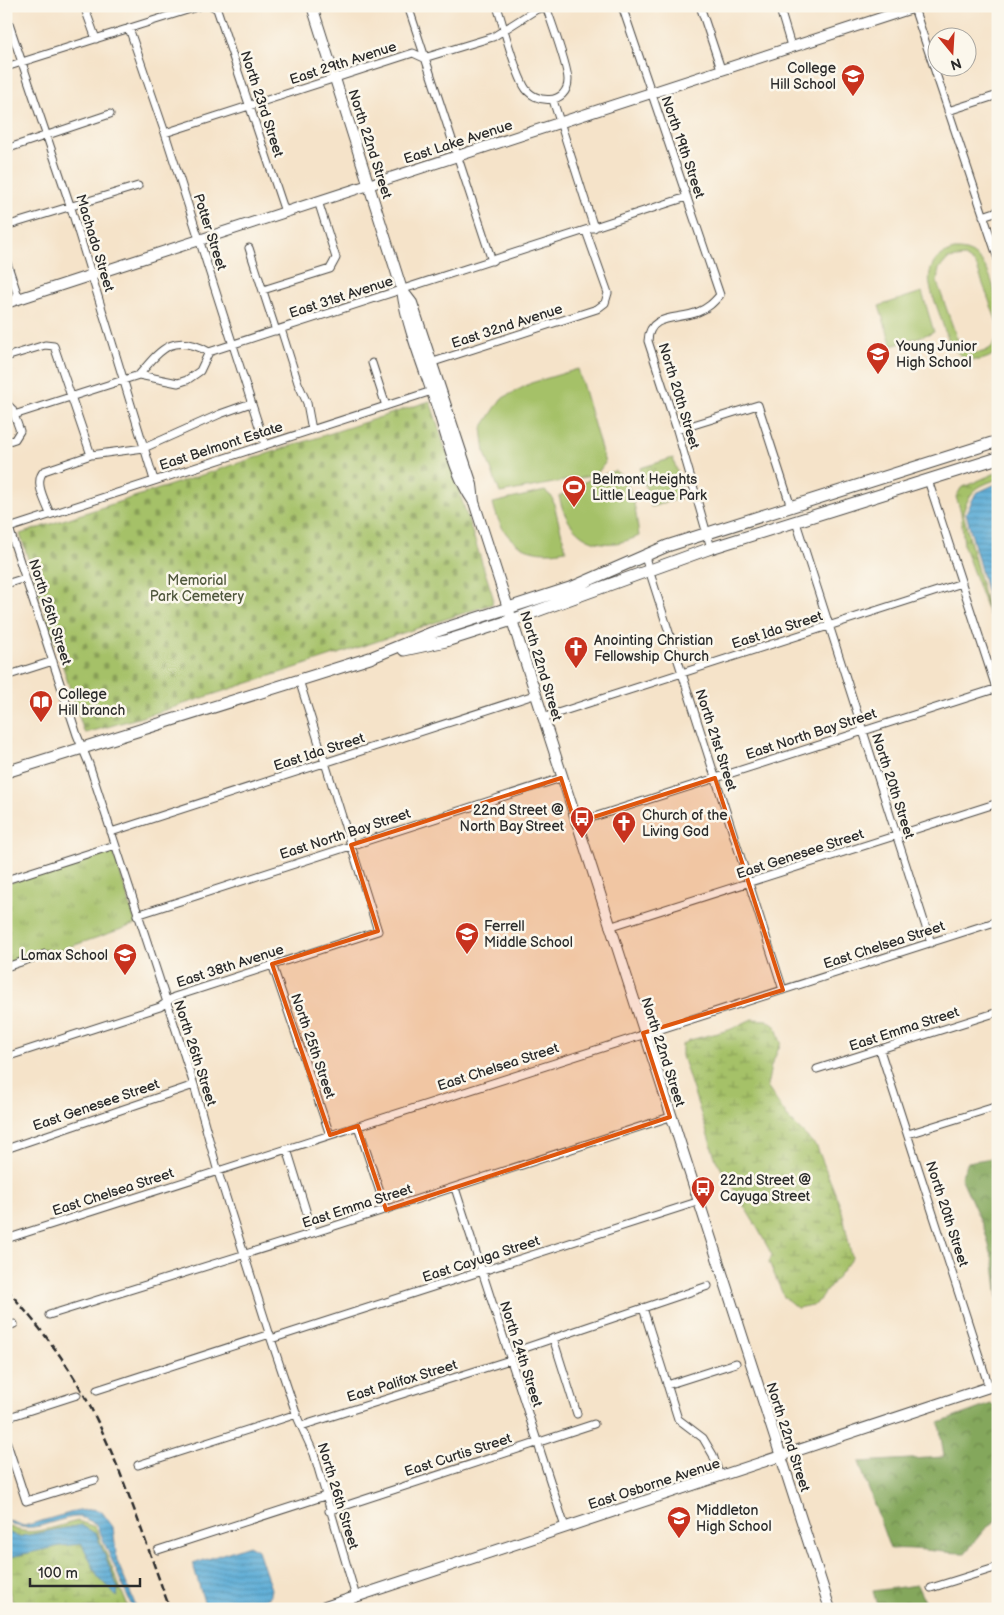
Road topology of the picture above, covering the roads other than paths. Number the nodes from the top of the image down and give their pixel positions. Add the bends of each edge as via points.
1 (84, 6) edge
2 (200, 6) edge
3 (212, 6) edge
4 (312, 6) edge
5 (408, 6) edge
6 (497, 6) edge
7 (622, 6) edge
8 (700, 6) edge
9 (779, 6) edge
10 (548, 7) edge
11 (916, 7) edge
12 (6, 15) edge
13 (129, 28) junction
14 (505, 29) junction
15 (96, 39) junction
16 (792, 46) junction
17 (424, 58) junction
18 (23, 62) junction
19 (6, 67) edge
20 (721, 69) junction
21 (335, 78) junction
22 (651, 92) junction
23 (998, 95) edge
24 (553, 100) junction
25 (249, 106) junction
26 (948, 111) junction
27 (110, 114) dead end
28 (561, 122) junction
29 (165, 133) junction
30 (46, 136) junction
31 (6, 149) edge
32 (458, 158) junction
33 (368, 184) junction
34 (138, 186) dead end
35 (687, 197) junction
36 (318, 201) junction
37 (71, 208) junction
38 (285, 212) junction
39 (998, 212) edge
40 (983, 216) junction
41 (6, 226) edge
42 (594, 228) junction
43 (586, 231) junction
44 (200, 240) junction
45 (249, 248) dead end
46 (998, 259) edge
47 (6, 260) edge
48 (492, 261) junction
49 (92, 275) junction
50 (263, 290) junction
51 (402, 290) junction
52 (720, 295) joint
53 (20, 299) junction
54 (6, 303) edge
55 (279, 330) junction
56 (232, 345) junction
57 (209, 352) junction
58 (6, 357) edge
59 (372, 363) dead end
60 (427, 364) junction
61 (139, 376) junction
62 (124, 382) junction
63 (436, 390) junction
64 (72, 398) junction
65 (6, 403) edge
66 (251, 403) junction
67 (386, 406) junction
68 (14, 415) junction
69 (312, 430) junction
70 (678, 430) junction
71 (998, 441) edge
72 (6, 442) edge
73 (264, 445) junction
74 (144, 448) junction
75 (91, 455) junction
76 (998, 458) edge
77 (154, 480) junction
78 (928, 480) junction
79 (791, 507) junction
80 (50, 514) junction
81 (6, 519) edge
82 (796, 522) junction
83 (9, 528) junction
84 (707, 534) junction
85 (751, 536) junction
86 (711, 548) junction
87 (644, 554) junction
88 (648, 569) junction
89 (25, 578) junction
90 (962, 583) junction
91 (6, 584) edge
92 (508, 608) junction
93 (512, 620) junction
94 (829, 626) junction
95 (370, 658) junction
96 (53, 661) junction
97 (681, 673) junction
98 (6, 676) edge
99 (299, 680) junction
100 (997, 690) edge
101 (534, 695) junction
102 (542, 718) junction
103 (863, 731) junction
104 (82, 748) junction
105 (325, 762) junction
106 (6, 772) edge
107 (561, 778) junction
108 (715, 778) junction
109 (998, 803) edge
110 (576, 823) junction
111 (111, 832) junction
112 (896, 836) junction
113 (115, 845) junction
114 (351, 845) junction
115 (6, 880) edge
116 (749, 883) junction
117 (137, 915) junction
118 (998, 922) edge
119 (609, 927) junction
120 (931, 943) junction
121 (46, 954) dead end
122 (272, 964) junction
123 (6, 967) edge
124 (783, 990) junction
125 (166, 1003) junction
126 (998, 1012) edge
127 (643, 1033) junction
128 (880, 1050) junction
129 (6, 1058) edge
130 (818, 1069) dead end
131 (194, 1085) junction
132 (998, 1106) edge
133 (670, 1117) junction
134 (358, 1126) junction
135 (908, 1134) junction
136 (330, 1135) junction
137 (287, 1148) junction
138 (6, 1149) edge
139 (218, 1172) junction
140 (455, 1188) junction
141 (697, 1202) junction
142 (386, 1210) junction
143 (313, 1233) junction
144 (6, 1239) edge
145 (244, 1254) junction
146 (480, 1272) junction
147 (708, 1286) dead end
148 (643, 1308) junction
149 (49, 1315) dead end
150 (14, 1324) dead end
151 (6, 1327) edge
152 (270, 1336) junction
153 (553, 1338) junction
154 (522, 1349) dead end
155 (510, 1360) junction
156 (736, 1363) dead end
157 (667, 1385) junction
158 (993, 1386) edge
159 (97, 1390) dead end
160 (78, 1395) dead end
161 (297, 1414) junction
162 (577, 1414) dead end
163 (6, 1418) edge
164 (594, 1424) dead end
165 (301, 1426) junction
166 (6, 1440) edge
167 (537, 1443) junction
168 (780, 1456) junction
169 (138, 1465) dead end
170 (720, 1477) junction
171 (95, 1480) dead end
172 (325, 1496) junction
173 (329, 1511) junction
174 (565, 1527) junction
175 (158, 1550) dead end
176 (998, 1567) edge
177 (930, 1588) dead end
178 (356, 1597) junction
179 (319, 1609) edge
180 (830, 1609) edge

1 - 15 street
2 - 13 street
3 - 25 street, North 23rd Street via 217,9
4 - 21 main road, North 22nd Street
5 - 17 street
6 - 14 street
7 - 22 street, North 19th Street
8 - 20 street
9 - 16 street
10 - 14 street, East 29th Avenue via 537,9
10 - 24 street via 568,79 562,95
11 - 16 main road, East Lake Avenue
11 - 26 street
12 - 18 street, Machado Street
13 - 15 street
13 - 29 street, Potter Street
14 - 17 street, East 29th Avenue via 493,37
14 - 24 street via 525,88 537,99
15 - 18 street
16 - 20 main road, East Lake Avenue
17 - 21 street, East 29th Avenue via 413,53
17 - 32 street
18 - 19 street
18 - 30 street, Machado Street
20 - 22 main road, East Lake Avenue
21 - 25 street, East 29th Avenue
21 - 33 main road, North 22nd Street
22 - 28 main road, East Lake Avenue
22 - 35 street, North 19th Street
23 - 26 street
24 - 28 street
25 - 29 street, East 29th Avenue
25 - 38 street, North 23rd Street
26 - 40 street
27 - 30 street
28 - 32 main road, East Lake Avenue
28 - 42 street
29 - 44 street, Potter Street
30 - 31 street
30 - 37 street, Machado Street
32 - 33 main road, East Lake Avenue
32 - 48 street
33 - 36 main road, East Lake Avenue
33 - 51 main road, North 22nd Street
34 - 37 street
35 - 42 street, East 31st Avenue
35 - 52 street, North 19th Street
36 - 38 main road, East Lake Avenue
36 - 50 street via 336,258 334,264 330,269
37 - 41 street
37 - 49 street, Machado Street
38 - 44 main road, East Lake Avenue
39 - 40 street
40 - 46 street
42 - 43 street, East 31st Avenue
43 - 48 street, East 31st Avenue
43 - 60 street, East 32nd Avenue via 608,293 605,303 597,309
44 - 49 main road, East Lake Avenue
44 - 56 street, Potter Street
45 - 50 street
47 - 53 street
48 - 51 street, East 31st Avenue
49 - 53 main road, East Lake Avenue
49 - 62 street, Machado Street
50 - 55 street
51 - 55 street, East 31st Avenue
51 - 60 main road, North 22nd Street via 404,306
52 - 70 street, North 20th Street via 710,306 662,319 648,331 648,341
53 - 54 main road, East Lake Avenue
55 - 56 street, East 31st Avenue
55 - 69 street via 307,403
56 - 57 street, East 31st Avenue
56 - 66 street, Potter Street
57 - 61 street via 188,344 173,345 158,352
57 - 61 street via 200,371 187,380 178,383
58 - 64 street via 46,345 54,346
59 - 67 street
60 - 63 main road, North 22nd Street
61 - 62 street
62 - 64 street
62 - 74 street, Machado Street
63 - 67 street, East Belmont Estate
63 - 92 main road, North 22nd Street via 464,487 474,502
64 - 68 street
64 - 75 street
65 - 68 street
66 - 73 street, Potter Street
66 - 74 street
67 - 69 street, East Belmont Estate
68 - 72 street via 20,434
69 - 73 street, East Belmont Estate
70 - 79 street via 758,405
70 - 84 street, North 20th Street
71 - 79 main road
73 - 77 street, East Belmont Estate
74 - 75 street
74 - 77 street, Machado Street
75 - 80 street via 40,474 39,484
76 - 78 main road
77 - 80 street, East Belmont Estate
78 - 82 main road
78 - 90 street
79 - 84 main road
79 - 85 main road via 783,521
80 - 83 street, East Belmont Estate
81 - 83 street, North 26th Street
82 - 85 main road
82 - 94 street, North 20th Street
83 - 89 street, North 26th Street
84 - 86 street, North 20th Street
84 - 87 main road
85 - 86 main road
86 - 88 main road
87 - 88 street, North 21st Street
87 - 92 main road via 573,587
88 - 93 main road
88 - 97 street, North 21st Street
89 - 91 street
89 - 96 street, North 26th Street
90 - 94 street, East Ida Street
90 - 100 street
92 - 93 main road, North 22nd Street
92 - 95 main road via 431,633
93 - 95 main road via 446,641
93 - 101 main road, North 22nd Street
94 - 97 street, East Ida Street
94 - 103 street, North 20th Street
95 - 99 main road
96 - 98 street
96 - 104 street, North 26th Street
97 - 102 street, East Ida Street
97 - 108 street, North 21st Street
99 - 104 main road
99 - 105 street
100 - 103 street, East North Bay Street
101 - 102 main road, North 22nd Street
101 - 105 street, East Ida Street
102 - 107 main road, North 22nd Street
103 - 108 street, East North Bay Street
103 - 112 street, North 20th Street
104 - 106 main road
104 - 111 street, North 26th Street
105 - 111 street, East Ida Street
105 - 114 street
107 - 110 main road, North 22nd Street
107 - 114 street, East North Bay Street
108 - 110 street, East North Bay Street
108 - 116 street, North 21st Street
109 - 112 street, East Genesee Street
110 - 119 main road, North 22nd Street
111 - 113 street, North 26th Street
112 - 116 street, East Genesee Street
112 - 120 street, North 20th Street
113 - 115 street
113 - 117 street, North 26th Street
114 - 117 street, East North Bay Street
114 - 122 street, East 38th Avenue via 378,931
116 - 119 street, East Genesee Street
116 - 124 street, North 21st Street
117 - 125 street, North 26th Street
118 - 120 street, East Chelsea Street
119 - 127 main road, North 22nd Street
120 - 124 street, East Chelsea Street
121 - 123 street
122 - 125 street, East 38th Avenue via 174,997
122 - 136 street, North 25th Street
124 - 127 street, East Chelsea Street
125 - 129 street, East 38th Avenue
125 - 131 street, North 26th Street
126 - 128 street, East Emma Street
127 - 133 main road, North 22nd Street
127 - 134 street, East Chelsea Street
128 - 130 street, East Emma Street
128 - 135 street, North 20th Street
131 - 138 street, East Genesee Street
131 - 139 street, North 26th Street
132 - 135 street
133 - 140 street, East Emma Street
133 - 141 main road, North 22nd Street
134 - 136 street, East Chelsea Street
134 - 142 street
135 - 158 street, North 20th Street
136 - 137 street, East Chelsea Street
137 - 139 street, East Chelsea Street
137 - 143 street
139 - 144 street, East Chelsea Street
139 - 145 street, North 26th Street
140 - 142 street, East Emma Street
140 - 146 street, North 24th Street
141 - 146 street, East Cayuga Street
141 - 168 main road, North 22nd Street
142 - 143 street, East Emma Street
143 - 145 street, East Emma Street
145 - 149 street, East Emma Street
145 - 152 street, North 26th Street
146 - 152 street, East Cayuga Street
146 - 155 street, North 24th Street
147 - 148 street
148 - 153 street
148 - 157 street
150 - 151 street
152 - 159 street, East Cayuga Street
152 - 161 street, North 26th Street
153 - 154 street
153 - 162 street
155 - 165 street, East Palifox Street
155 - 167 street, North 24th Street
156 - 157 street
157 - 170 street via 678,1419 703,1438
158 - 168 main road, East Osborne Avenue
160 - 163 street
161 - 165 street, North 26th Street
161 - 169 street
164 - 167 street, East Curtis Street
165 - 172 street, North 26th Street via 314,1454
166 - 171 street via 26,1501
167 - 173 street, East Curtis Street
167 - 174 street, North 24th Street
168 - 170 main road, East Osborne Avenue
168 - 180 main road, North 22nd Street
170 - 174 main road, East Osborne Avenue
172 - 173 street, North 26th Street
172 - 175 street
173 - 178 street, North 26th Street
174 - 178 main road, East Osborne Avenue
176 - 177 street
178 - 179 main road, East Osborne Avenue

